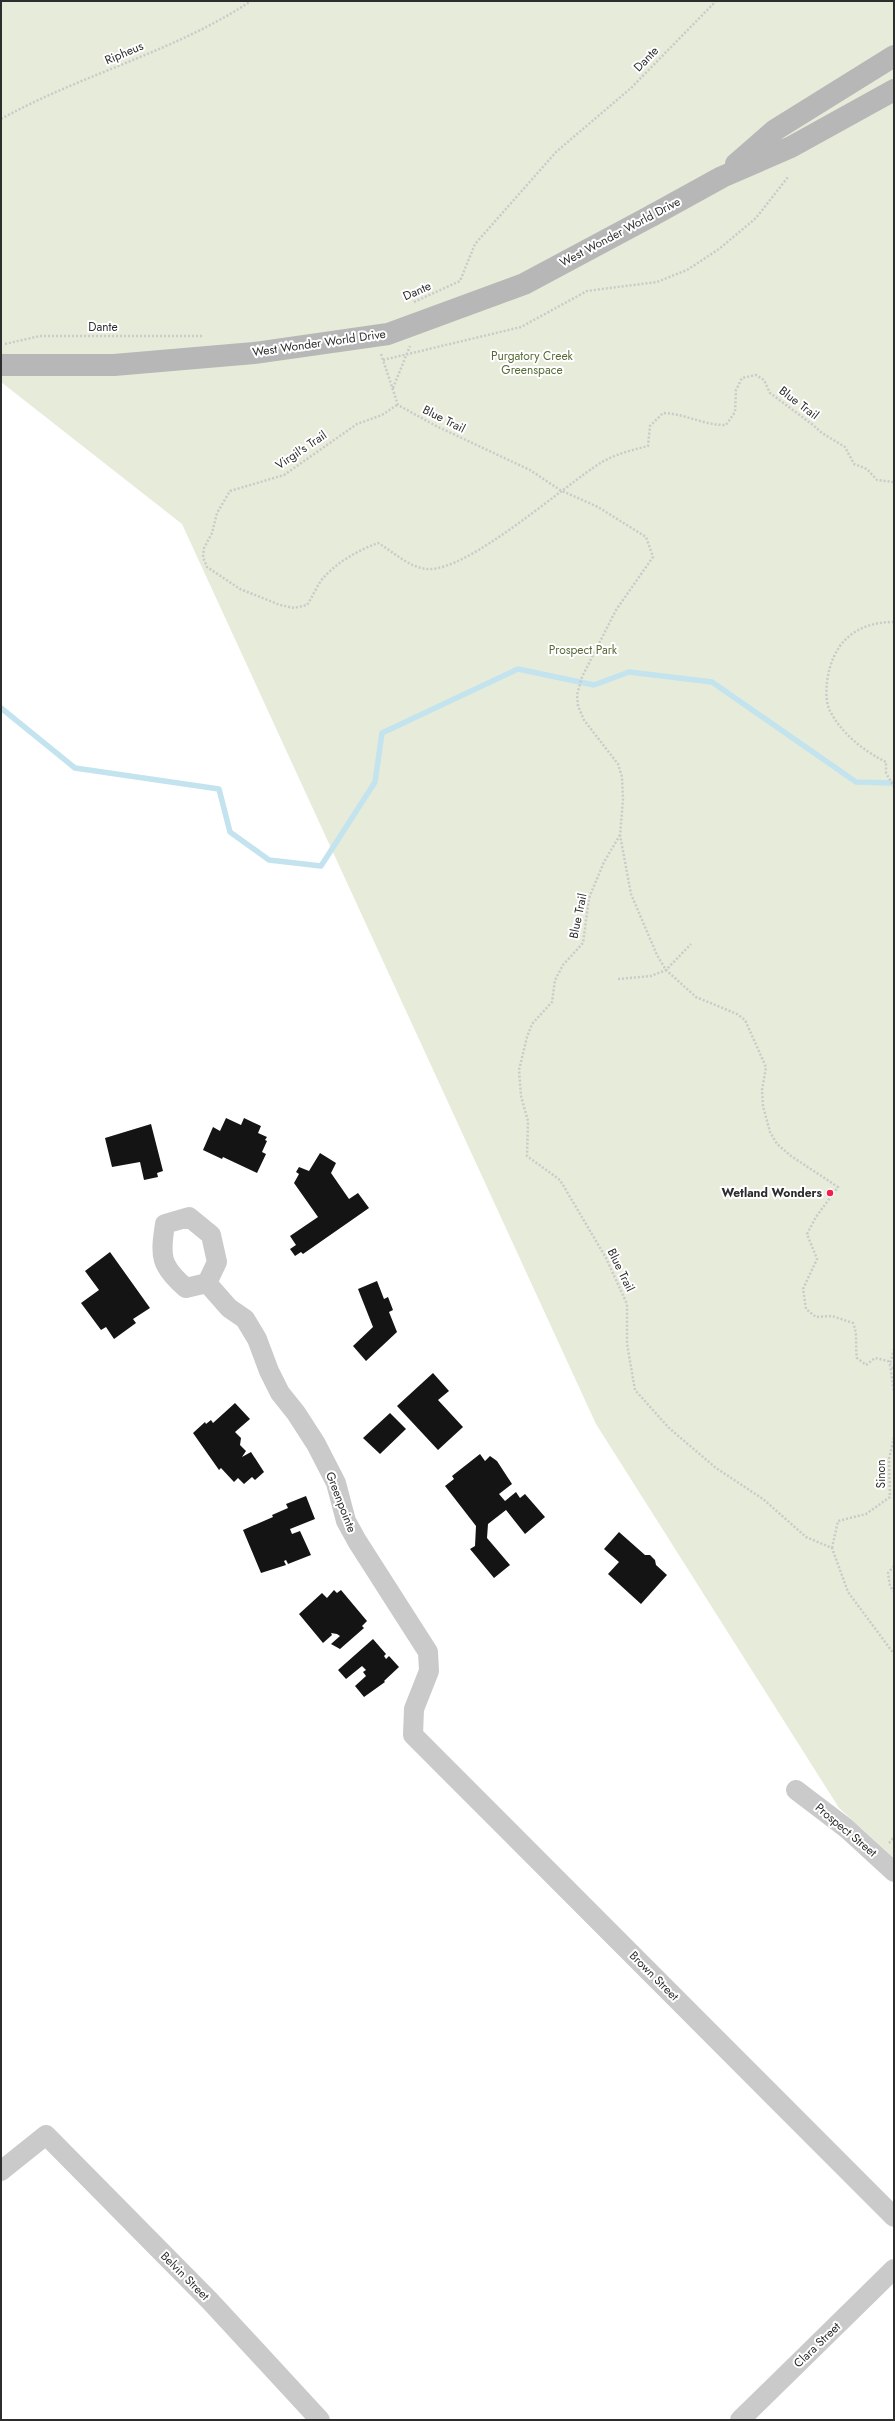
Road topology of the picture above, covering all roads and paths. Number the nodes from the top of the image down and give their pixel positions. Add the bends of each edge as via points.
1 (251, 1) edge
2 (716, 1) edge
3 (894, 56) edge
4 (894, 90) edge
5 (1, 119) edge
6 (788, 176) dead end
7 (722, 177) junction
8 (410, 304) dead end
9 (209, 336) dead end
10 (1, 345) edge
11 (378, 348) dead end
12 (384, 360) junction
13 (1, 365) edge
14 (398, 405) junction
15 (894, 482) edge
16 (560, 490) junction
17 (894, 622) edge
18 (894, 788) edge
19 (620, 835) junction
20 (691, 944) dead end
21 (666, 970) junction
22 (618, 979) dead end
23 (207, 1283) dead end
24 (894, 1349) edge
25 (890, 1364) junction
26 (894, 1370) edge
27 (894, 1393) edge
28 (894, 1437) edge
29 (832, 1548) junction
30 (894, 1566) edge
31 (894, 1592) edge
32 (894, 1654) edge
33 (414, 1735) joint
34 (796, 1790) dead end
35 (894, 1872) edge
36 (1, 2172) edge
37 (894, 2217) edge
38 (894, 2269) edge
39 (320, 2420) edge
40 (740, 2420) edge

1 - 5 path, Ripheus via 230,15 174,42 28,104
2 - 8 path, Dante via 631,88 556,152 475,244 460,281
3 - 7 main road, West Wonder World Drive via 775,130
4 - 7 main road, West Wonder World Drive via 791,147
6 - 12 path via 756,218 720,249 687,270 657,282 587,291 521,327
7 - 13 main road, West Wonder World Drive, bridge via 524,284 388,334 254,353 122,364
9 - 10 path, Dante via 40,336
11 - 12 path
12 - 14 path
14 - 16 path, Blue Trail via 436,426 530,470
14 - 16 path, Virgil's Trail via 382,415 357,424 284,475 230,491 217,513 212,533 204,548 203,557 207,567 240,589 294,608 307,605 324,576 365,547 378,543 415,566 429,569 447,566 478,552
15 - 16 path, Blue Trail via 878,480 867,469 854,464 845,447 822,433 770,393 764,380 756,376 742,378 736,390 735,412 726,425 700,423 681,414 663,413 650,426 648,446 602,462
16 - 19 path, Blue Trail via 598,507 646,537 653,557 616,610 582,677 577,695 578,706 584,720 618,764 622,777
17 - 18 path via 877,622 864,626 835,650 826,694 830,711 847,733 860,747 886,762 886,773
19 - 21 path, Blue Trail via 631,894
19 - 29 path, Blue Trail via 604,862 589,898 583,943 563,965 555,980 552,1002 532,1024 527,1038 518,1070 528,1122 527,1156 560,1180 606,1258 628,1304 627,1344 635,1390 669,1428 716,1468 763,1499 806,1537
20 - 21 path
21 - 22 path via 651,976
21 - 25 path, Blue Trail via 696,997 745,1020 766,1067 762,1090 763,1106 770,1132 777,1144 791,1156 838,1187 807,1234 817,1259 803,1289 806,1309 816,1317 832,1316 853,1323 858,1334 855,1345 857,1358 866,1365 875,1358 888,1361
23 - 33 street, Greenpointe via 229,1308 245,1319 257,1339 280,1393 316,1444 336,1483 346,1521 428,1652 429,1672 414,1709
24 - 25 path
25 - 26 path
25 - 27 path
28 - 29 path, Sinon via 889,1459 890,1497 866,1514 838,1521
29 - 32 path via 848,1592
30 - 31 path via 888,1573 890,1586
33 - 37 street, Brown Street
34 - 35 street, Prospect Street via 846,1828
36 - 39 street, Belvin Street via 46,2135 210,2301
38 - 40 street, Clara Street

